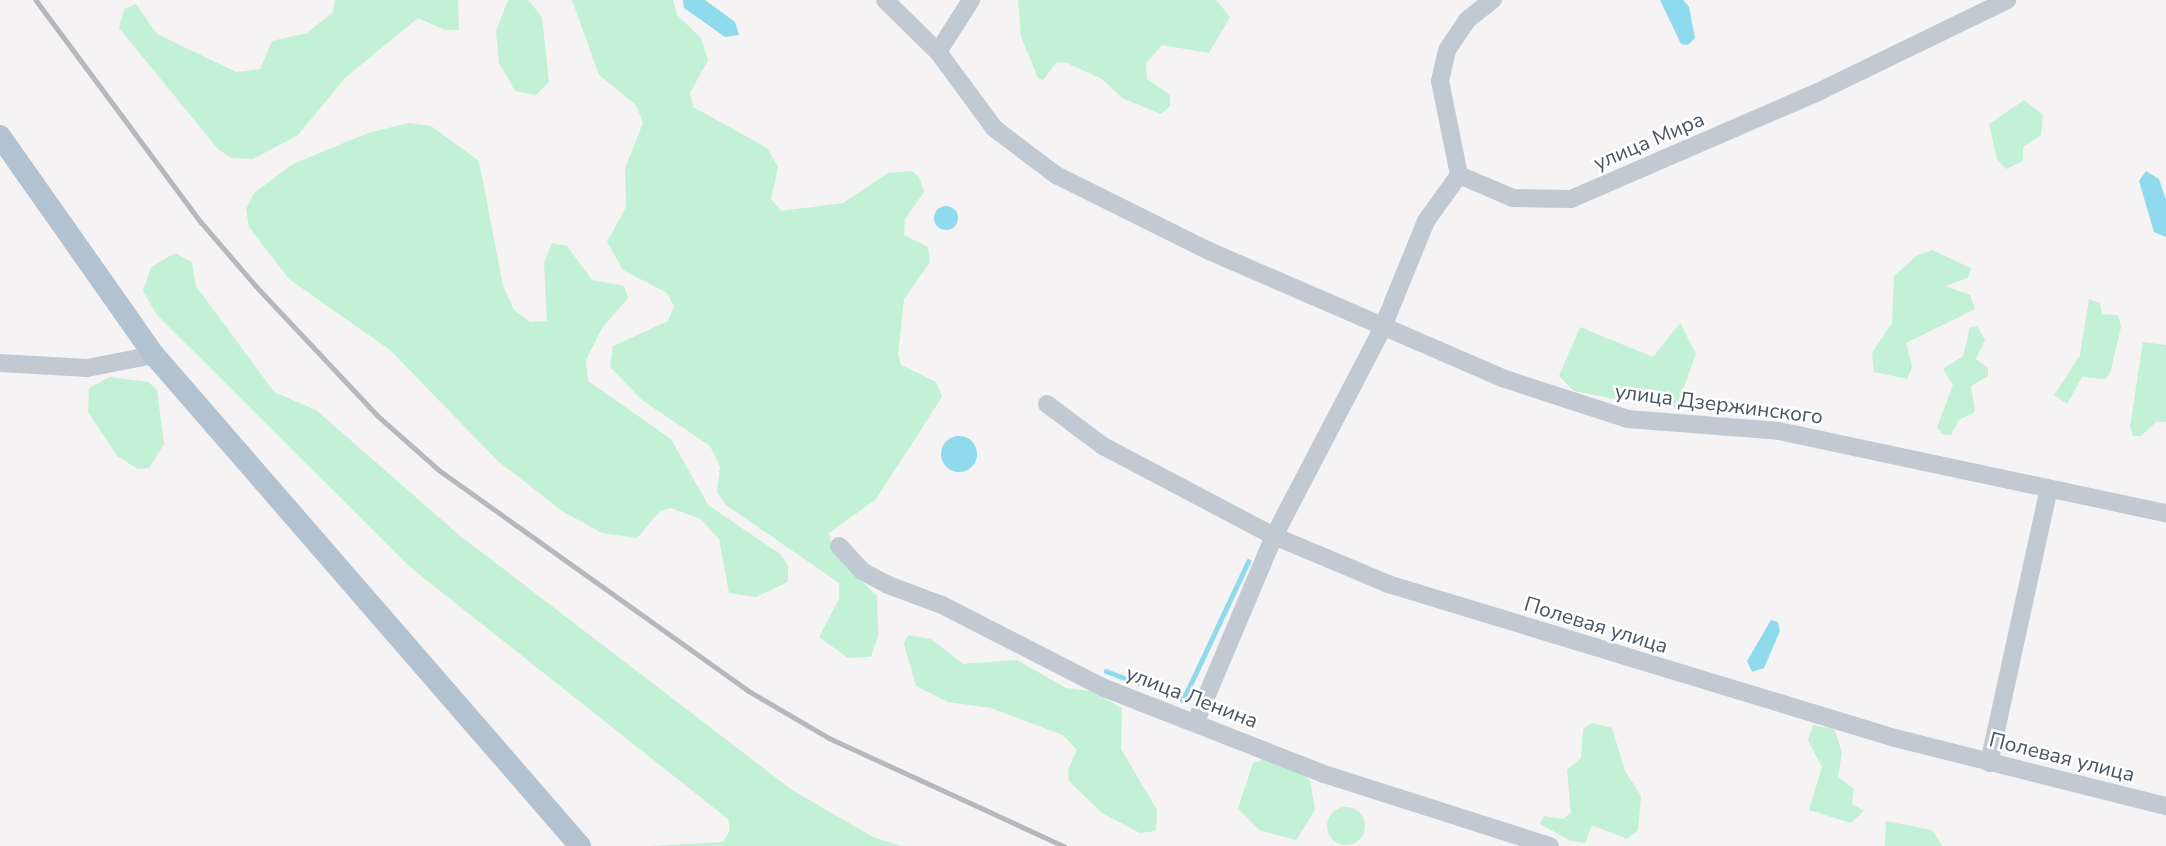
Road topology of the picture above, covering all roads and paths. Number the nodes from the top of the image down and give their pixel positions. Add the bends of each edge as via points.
1 (885, 0) edge
2 (971, 0) edge
3 (1493, 0) edge
4 (2007, 0) edge
5 (938, 52) junction
6 (0, 136) edge
7 (1459, 175) junction
8 (1382, 328) junction
9 (154, 355) junction
10 (0, 363) edge
11 (1047, 404) dead end
12 (2048, 492) junction
13 (2166, 513) edge
14 (1274, 536) junction
15 (839, 546) dead end
16 (1196, 721) junction
17 (1989, 763) junction
18 (2166, 806) edge
19 (580, 846) edge
20 (1550, 846) edge

1 - 5 street, улица Дзержинского
2 - 5 street
3 - 7 street via 1467,20 1447,50 1440,81
4 - 7 street, улица Мира via 1820,92 1571,199 1513,198
5 - 8 street, улица Дзержинского via 994,128 1056,175
6 - 9 main road
7 - 8 street via 1426,221
8 - 12 street, улица Дзержинского via 1582,408 1675,425 1779,431 1942,462
8 - 14 street
9 - 10 street via 87,368
9 - 19 main road
11 - 14 street, Полевая улица via 1103,446
12 - 13 street, улица Дзержинского
12 - 17 street
14 - 16 street
14 - 17 street, Полевая улица via 1388,584
15 - 16 street, улица Ленина via 862,571 888,585 942,605 1102,687
16 - 20 street, улица Ленина via 1324,774
17 - 18 street, Полевая улица

